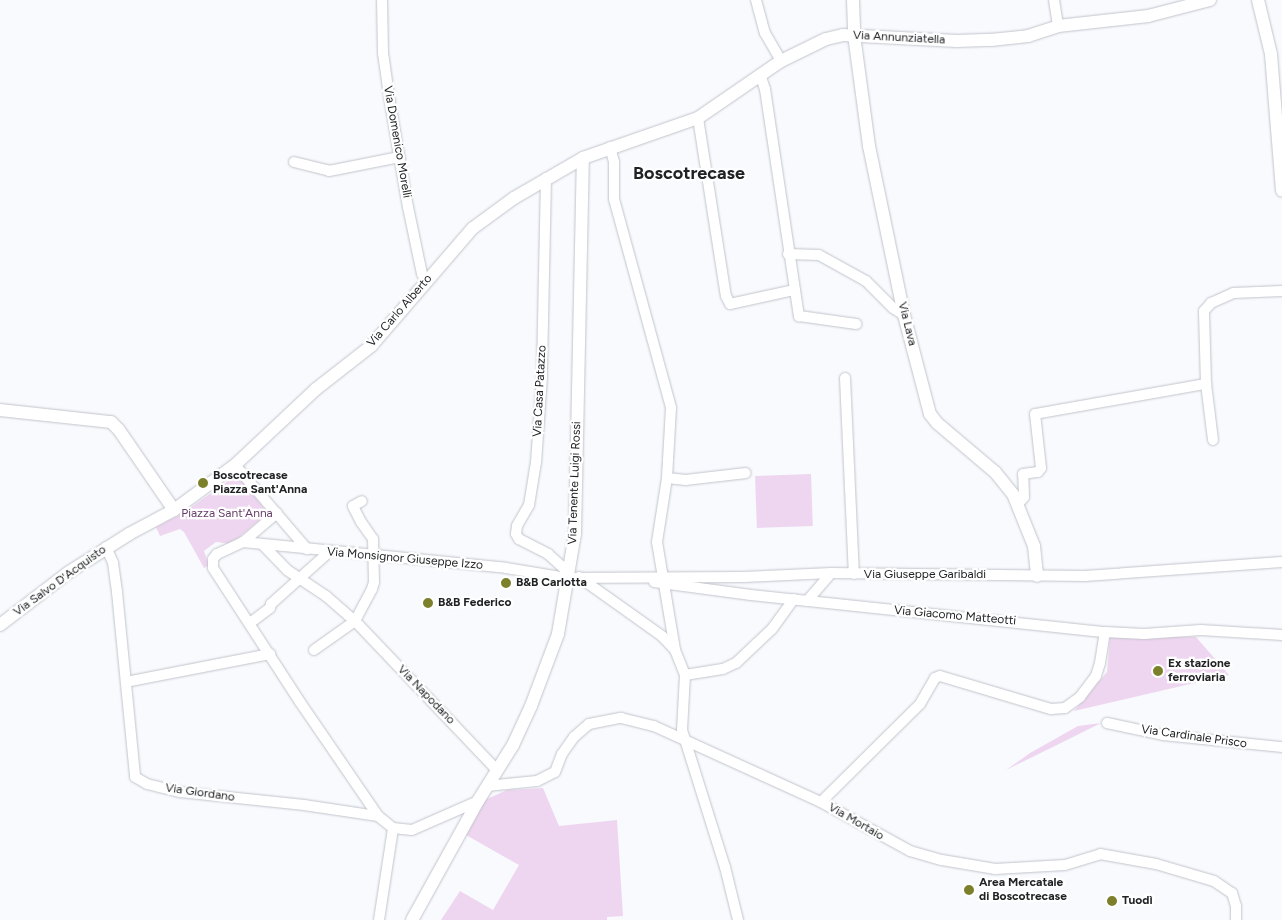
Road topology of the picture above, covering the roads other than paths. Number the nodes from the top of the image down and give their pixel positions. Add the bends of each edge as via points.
1 (382, 0) edge
2 (756, 0) edge
3 (853, 0) edge
4 (1054, 0) edge
5 (1210, 0) edge
6 (1258, 0) edge
7 (1058, 26) junction
8 (854, 34) junction
9 (781, 61) junction
10 (760, 77) junction
11 (698, 118) junction
12 (610, 147) junction
13 (400, 157) junction
14 (583, 158) junction
15 (294, 162) dead end
16 (546, 178) junction
17 (1282, 191) edge
18 (788, 254) junction
19 (426, 281) junction
20 (794, 290) junction
21 (1282, 291) edge
22 (904, 315) junction
23 (856, 324) dead end
24 (844, 378) dead end
25 (1206, 384) junction
26 (0, 410) edge
27 (1213, 440) dead end
28 (236, 466) junction
29 (746, 473) dead end
30 (667, 478) junction
31 (362, 501) dead end
32 (1018, 504) junction
33 (174, 510) junction
34 (277, 513) junction
35 (243, 542) junction
36 (264, 546) junction
37 (106, 547) junction
38 (306, 549) junction
39 (329, 552) junction
40 (374, 555) junction
41 (1282, 562) edge
42 (831, 573) junction
43 (854, 574) junction
44 (572, 576) junction
45 (1037, 576) junction
46 (299, 579) junction
47 (662, 581) junction
48 (794, 600) junction
49 (807, 601) junction
50 (355, 621) junction
51 (250, 623) junction
52 (0, 625) edge
53 (1105, 632) junction
54 (1282, 635) edge
55 (314, 650) dead end
56 (675, 650) junction
57 (270, 654) junction
58 (685, 675) junction
59 (126, 682) junction
60 (1107, 723) dead end
61 (685, 742) junction
62 (1282, 747) edge
63 (497, 770) junction
64 (487, 786) junction
65 (478, 801) junction
66 (821, 802) junction
67 (378, 816) junction
68 (393, 828) junction
69 (379, 920) edge
70 (412, 920) edge
71 (738, 920) edge
72 (1236, 920) edge

1 - 13 street, Via Domenico Morelli via 384,64
2 - 9 street via 765,33
3 - 8 street, Via Lava
4 - 7 street
5 - 7 street, Via Annunziatella via 1148,16
6 - 17 street via 1271,54
7 - 8 street, Via Annunziatella via 1028,36 992,40 957,41
8 - 9 street, Via Annunziatella via 826,39
8 - 22 street, Via Lava via 869,146
9 - 10 street, Via Annunziatella
10 - 11 street, Via Annunziatella
10 - 18 street via 765,89
11 - 12 street, Via Annunziatella
11 - 20 street via 726,296 730,304
12 - 14 street, Via Annunziatella
12 - 30 street via 614,162 614,199 671,408
13 - 15 street via 329,171
13 - 19 street, Via Domenico Morelli via 420,265
14 - 16 street, Via Carlo Alberto
14 - 44 street, Via Tenente Luigi Rossi
16 - 19 street, Via Carlo Alberto via 473,228
16 - 44 street, Via Casa Patazzo via 542,377 536,462 529,504 516,534 519,539 548,554
18 - 20 street
18 - 22 street via 819,255 866,281
19 - 28 street, Via Carlo Alberto via 371,346 316,389
20 - 23 street via 799,316
21 - 25 street via 1234,293 1211,303 1204,311
22 - 32 street, Via Lava via 930,414 995,472
24 - 43 street
25 - 27 street
25 - 32 street via 1035,414 1041,468 1038,472 1023,474 1024,497
26 - 33 street via 111,422 120,430
28 - 33 street, Via Carlo Alberto
28 - 34 street
29 - 30 street via 686,480
30 - 47 street via 658,534
31 - 40 street via 354,506 373,539
32 - 45 street, Via Lava via 1034,546
33 - 37 street, Via Salvo D'Acquisto
34 - 35 street
34 - 38 street
35 - 36 street, Via Monsignor Giuseppe Izzo
35 - 51 street via 216,554 213,568
36 - 38 street, Via Monsignor Giuseppe Izzo
36 - 46 street, Via Napodano
37 - 52 street, Via Salvo D'Acquisto
37 - 59 street, Via Giordano via 113,563
38 - 39 street, Via Monsignor Giuseppe Izzo
39 - 40 street, Via Monsignor Giuseppe Izzo
39 - 46 street
40 - 44 street, Via Monsignor Giuseppe Izzo
40 - 50 street via 372,589
41 - 45 street, Via Giuseppe Garibaldi via 1085,576
42 - 43 street, Via Giuseppe Garibaldi
42 - 47 street, Via Giuseppe Garibaldi
42 - 49 street
43 - 45 street, Via Giuseppe Garibaldi
44 - 47 street, Via Giacomo Matteotti
44 - 56 street via 662,636
44 - 63 street, Via Tenente Luigi Rossi via 558,634 531,706 513,746
46 - 50 street, Via Napodano via 326,596
46 - 51 street
47 - 48 street, Via Giacomo Matteotti
47 - 56 street
48 - 49 street, Via Giacomo Matteotti
48 - 58 street via 772,629 736,663 723,669
49 - 53 street, Via Giacomo Matteotti
50 - 55 street
50 - 63 street, Via Napodano
51 - 57 street
53 - 54 street, Via Giacomo Matteotti via 1144,634 1200,630
53 - 66 street via 1096,676 1080,697 1064,708 1051,709 940,676 935,678 920,704
56 - 58 street
57 - 59 street
57 - 67 street
58 - 61 street via 681,720
59 - 67 street, Via Giordano via 135,777 147,784 180,792
60 - 62 street, Via Cardinale Prisco via 1163,735
61 - 64 street, Via Mortaio via 654,726 621,718 589,724 562,754 555,772 537,781
61 - 66 street, Via Mortaio
61 - 71 street
63 - 64 street, Via Tenente Luigi Rossi
64 - 65 street, Via Tenente Luigi Rossi
65 - 68 street via 412,830
65 - 70 street, Via Tenente Luigi Rossi
66 - 72 street, Via Mortaio via 910,851 942,860 996,869 1066,866 1100,854 1180,870 1214,881 1232,893
67 - 68 street
68 - 69 street

